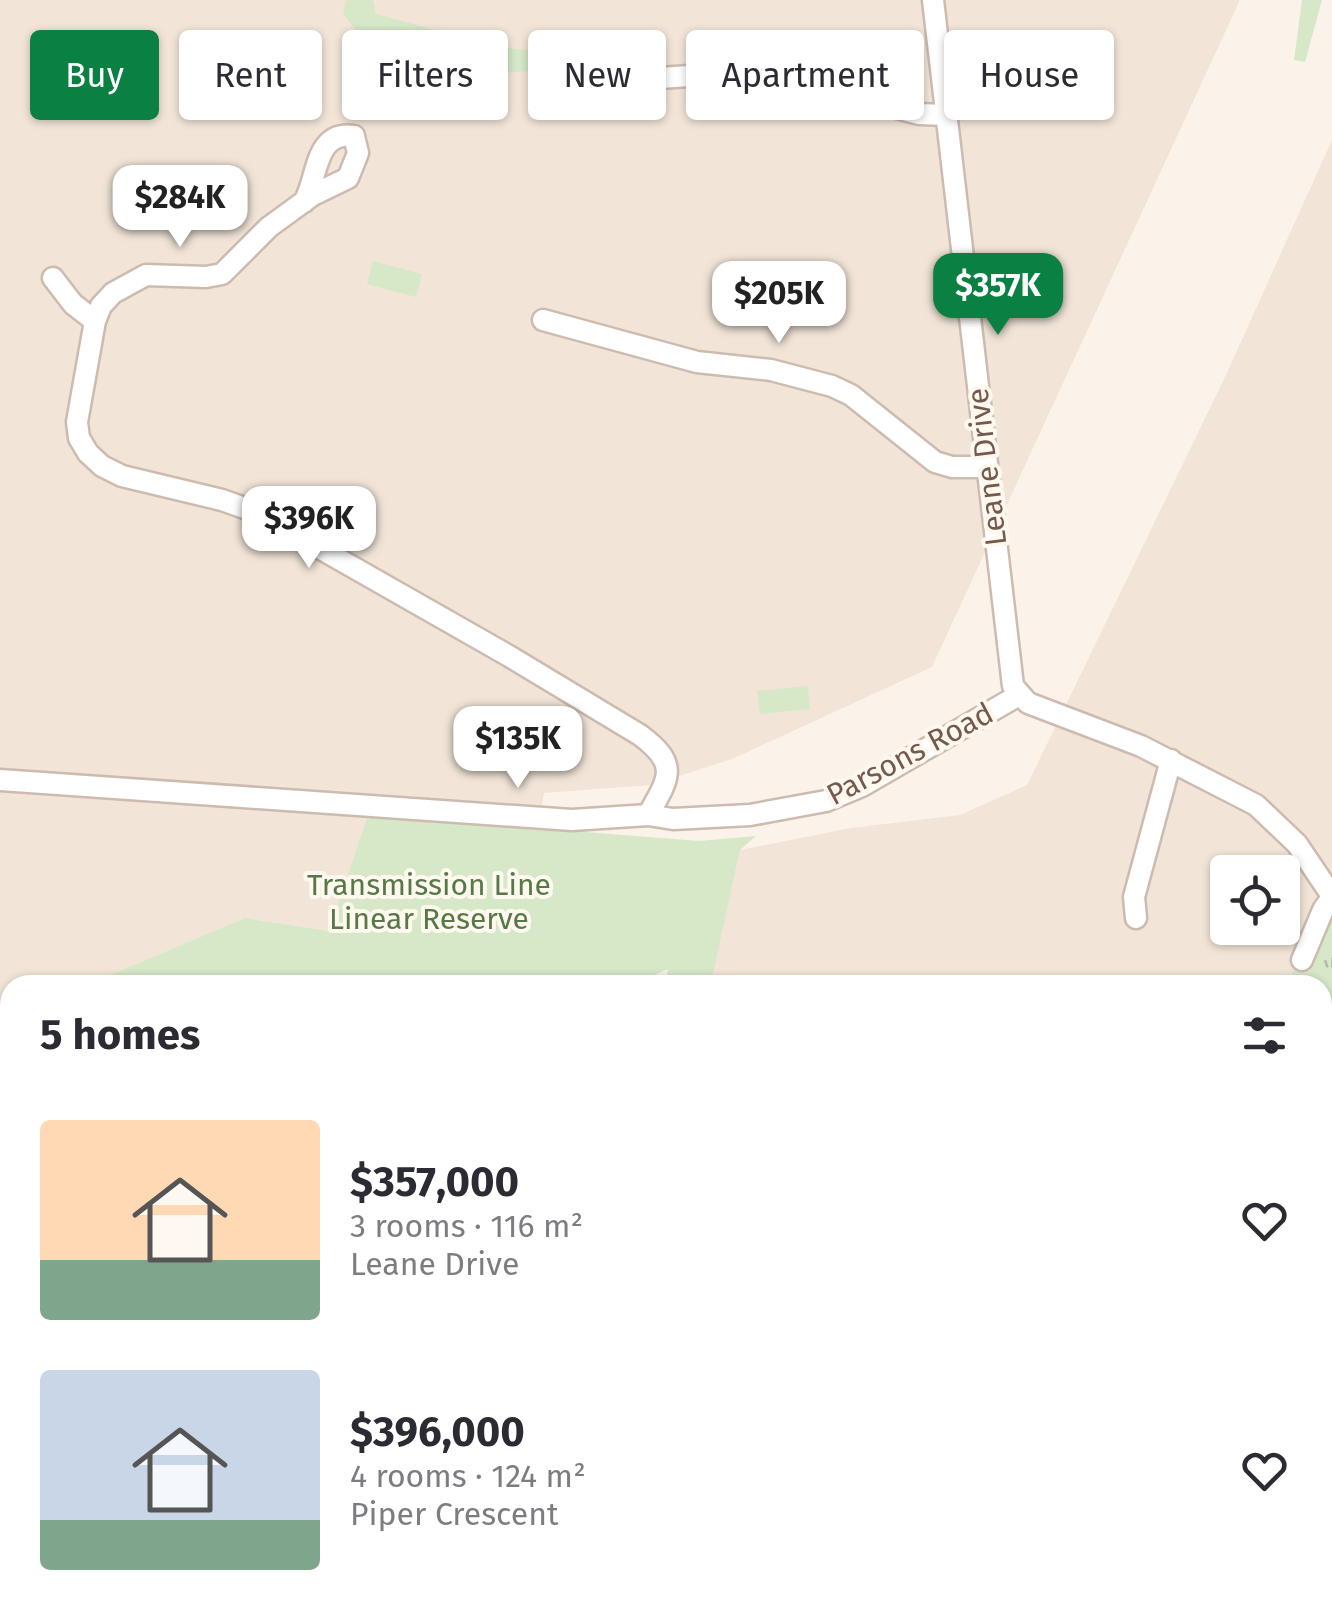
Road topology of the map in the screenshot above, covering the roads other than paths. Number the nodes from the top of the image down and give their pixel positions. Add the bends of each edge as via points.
1 (932, 0) edge
2 (666, 83) edge
3 (944, 92) edge
4 (944, 115) edge
5 (948, 120) edge
6 (304, 202) dead end
7 (53, 278) dead end
8 (544, 320) dead end
9 (95, 321) junction
10 (986, 467) junction
11 (1019, 695) junction
12 (1171, 760) junction
13 (0, 780) edge
14 (648, 815) junction
15 (1332, 897) edge
16 (1133, 923) dead end
17 (1302, 960) dead end

1 - 3 street, Leane Drive
2 - 4 street via 719,74
5 - 10 street, Leane Drive
6 - 9 street via 261,233 222,274 146,274 113,293
7 - 9 street
8 - 10 street via 710,365 821,382 851,396 936,462
9 - 14 street via 77,422 82,446 94,460 122,476 256,512 612,718 666,762 665,784
10 - 11 street, Leane Drive
11 - 12 street, Parsons Road
11 - 14 street, Parsons Road via 837,798 750,816
12 - 15 street, Parsons Road via 1268,815
12 - 16 street
13 - 14 street, Parsons Road via 556,819
15 - 17 street, Parsons Road

